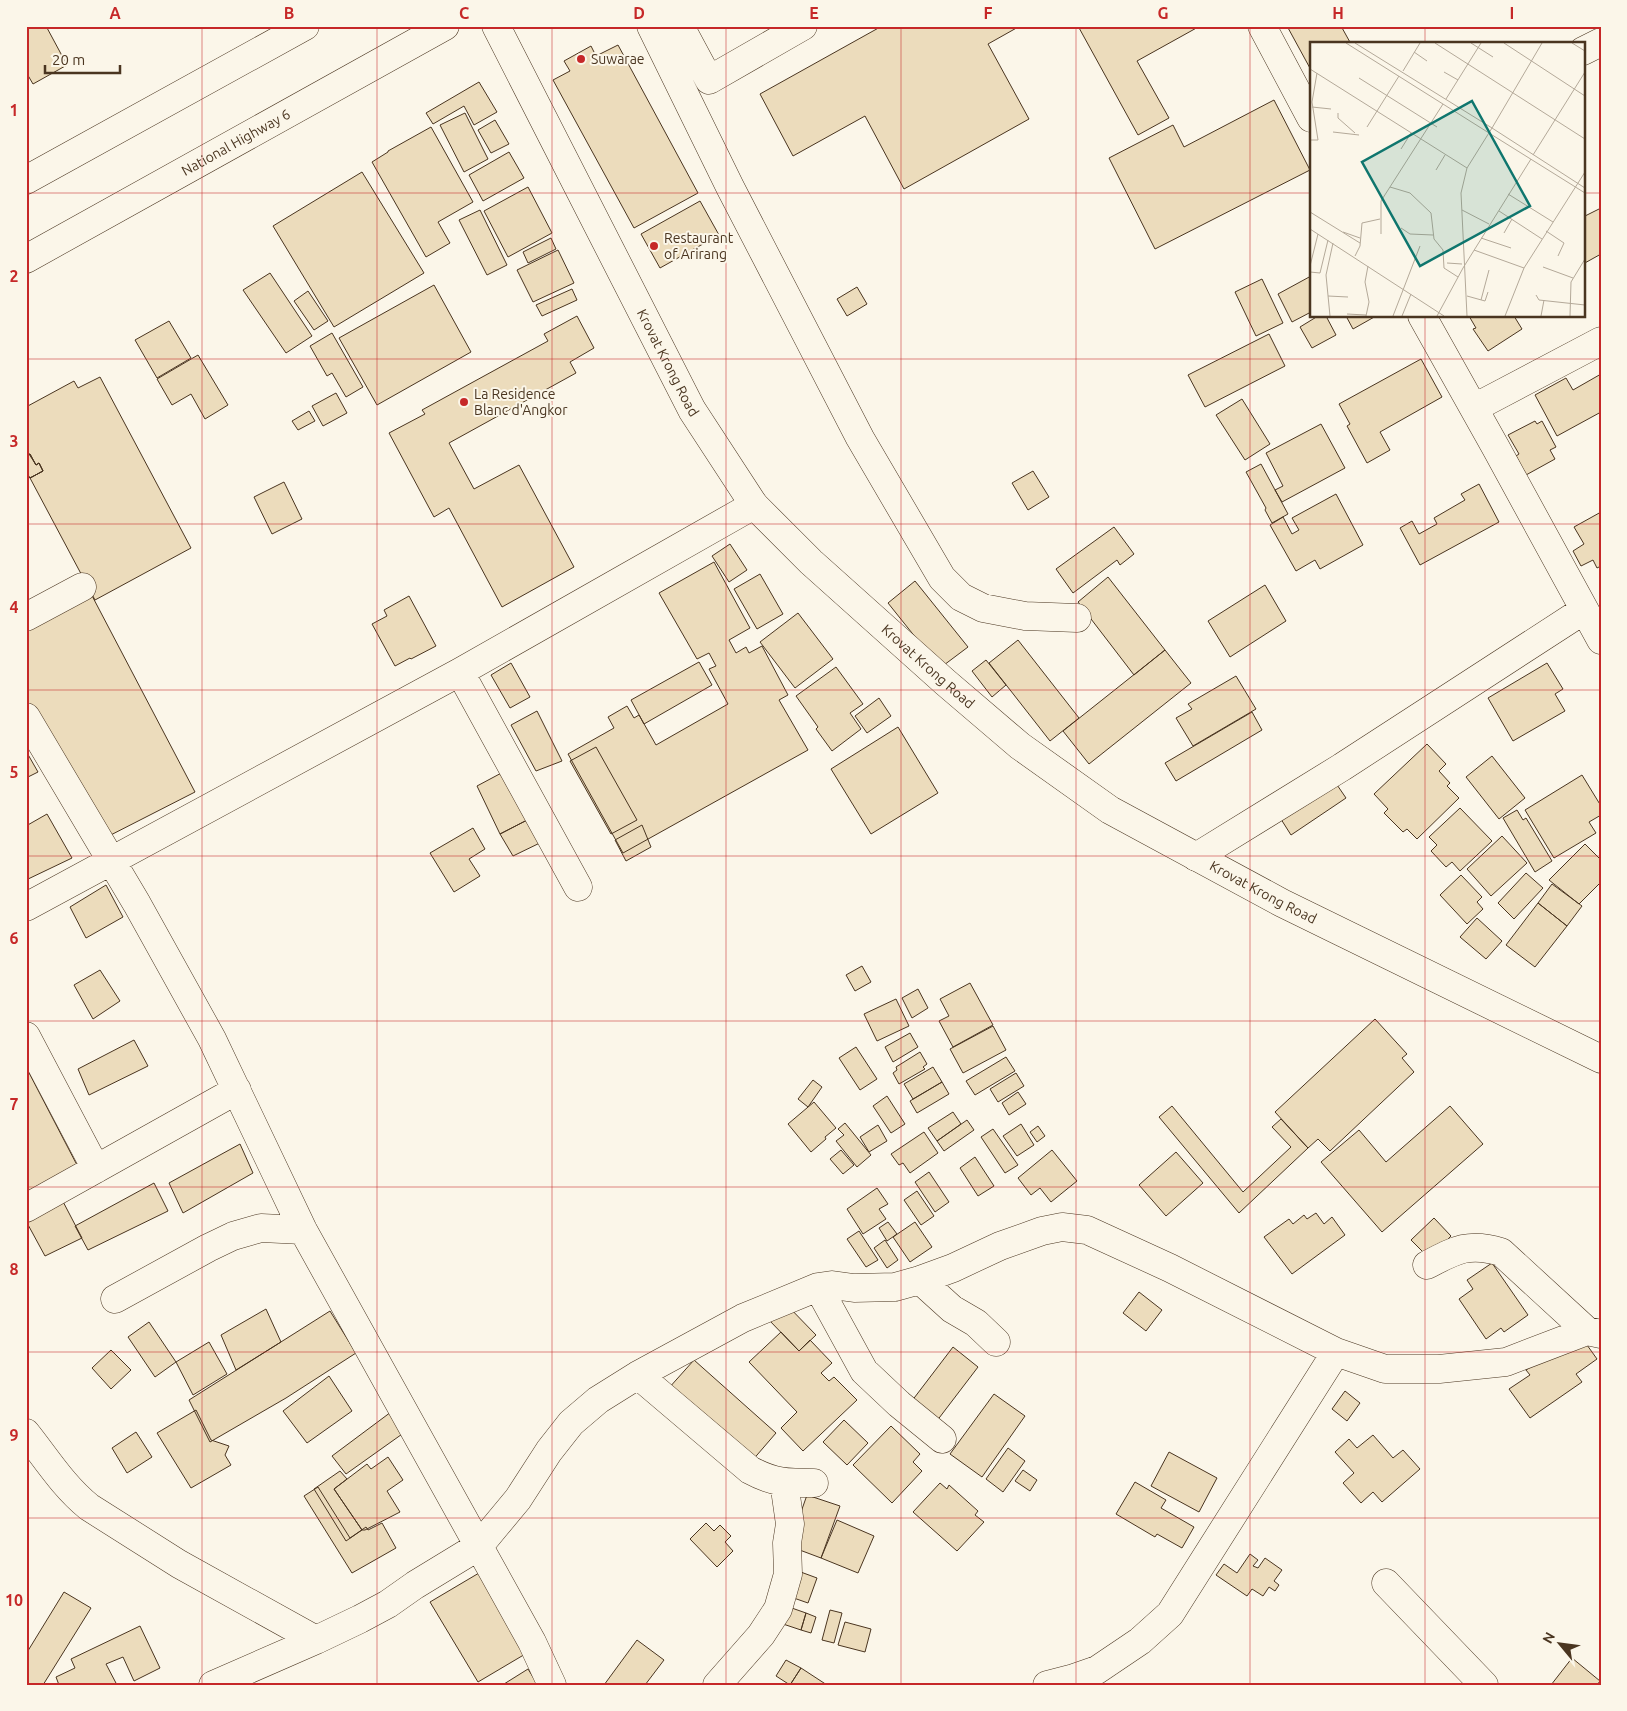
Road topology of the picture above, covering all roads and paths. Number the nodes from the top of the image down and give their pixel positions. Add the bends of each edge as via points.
1 (306, 26) edge
2 (445, 26) edge
3 (496, 26) edge
4 (651, 26) edge
5 (680, 26) edge
6 (803, 26) edge
7 (1262, 26) edge
8 (1601, 42) edge
9 (1584, 50) edge
10 (1310, 116) edge
11 (26, 180) edge
12 (26, 260) edge
13 (1423, 318) edge
14 (1601, 341) edge
15 (1474, 408) junction
16 (754, 506) junction
17 (82, 587) dead end
18 (1584, 610) junction
19 (26, 617) edge
20 (1077, 618) dead end
21 (1601, 640) edge
22 (460, 672) junction
23 (26, 717) edge
24 (1196, 857) junction
25 (112, 862) junction
26 (578, 887) dead end
27 (26, 907) edge
28 (26, 1036) edge
29 (1601, 1059) edge
30 (237, 1090) junction
31 (96, 1169) junction
32 (26, 1208) edge
33 (303, 1230) junction
34 (1427, 1265) dead end
35 (920, 1280) junction
36 (818, 1287) junction
37 (115, 1299) dead end
38 (1594, 1332) edge
39 (996, 1342) dead end
40 (1336, 1352) junction
41 (638, 1375) junction
42 (26, 1433) edge
43 (942, 1439) dead end
44 (784, 1482) junction
45 (814, 1483) dead end
46 (479, 1546) junction
47 (1386, 1583) dead end
48 (316, 1640) junction
49 (213, 1685) edge
50 (552, 1685) edge
51 (717, 1685) edge
52 (1047, 1685) edge
53 (1484, 1685) edge

1 - 11 main road
2 - 12 main road, National Highway 6
3 - 16 main road, Krovat Krong Road via 692,410
4 - 20 main road via 860,438 942,578 962,597 983,608 1025,616
5 - 6 main road via 709,80
7 - 10 main road
8 - 9 main road
13 - 15 main road
14 - 15 main road
15 - 18 main road
16 - 22 main road
16 - 24 main road, Krovat Krong Road via 868,616 1020,746 1110,810
17 - 19 main road
18 - 21 main road
18 - 24 main road
22 - 25 main road
22 - 26 main road
23 - 25 main road
24 - 29 main road, Krovat Krong Road via 1282,903
25 - 27 main road
25 - 30 main road via 212,1039
28 - 31 main road
30 - 31 main road
30 - 33 main road
31 - 32 main road
33 - 37 main road via 261,1228 233,1236
33 - 46 main road
34 - 38 main road via 1467,1248 1501,1252
35 - 36 main road via 895,1287
35 - 39 main road
35 - 40 main road via 1042,1231 1062,1227 1087,1230
36 - 41 main road via 743,1318
36 - 43 main road via 864,1371
38 - 40 main road via 1506,1362 1439,1369 1385,1369
40 - 52 main road via 1170,1614 1140,1641 1097,1670
41 - 44 main road via 750,1470 766,1479
41 - 46 main road via 598,1400 571,1423
42 - 48 main road via 65,1484 88,1507 180,1564
44 - 45 main road
44 - 51 main road via 790,1524 788,1574 778,1608 761,1635
46 - 48 main road via 388,1604
46 - 50 main road
47 - 53 main road
48 - 49 main road

